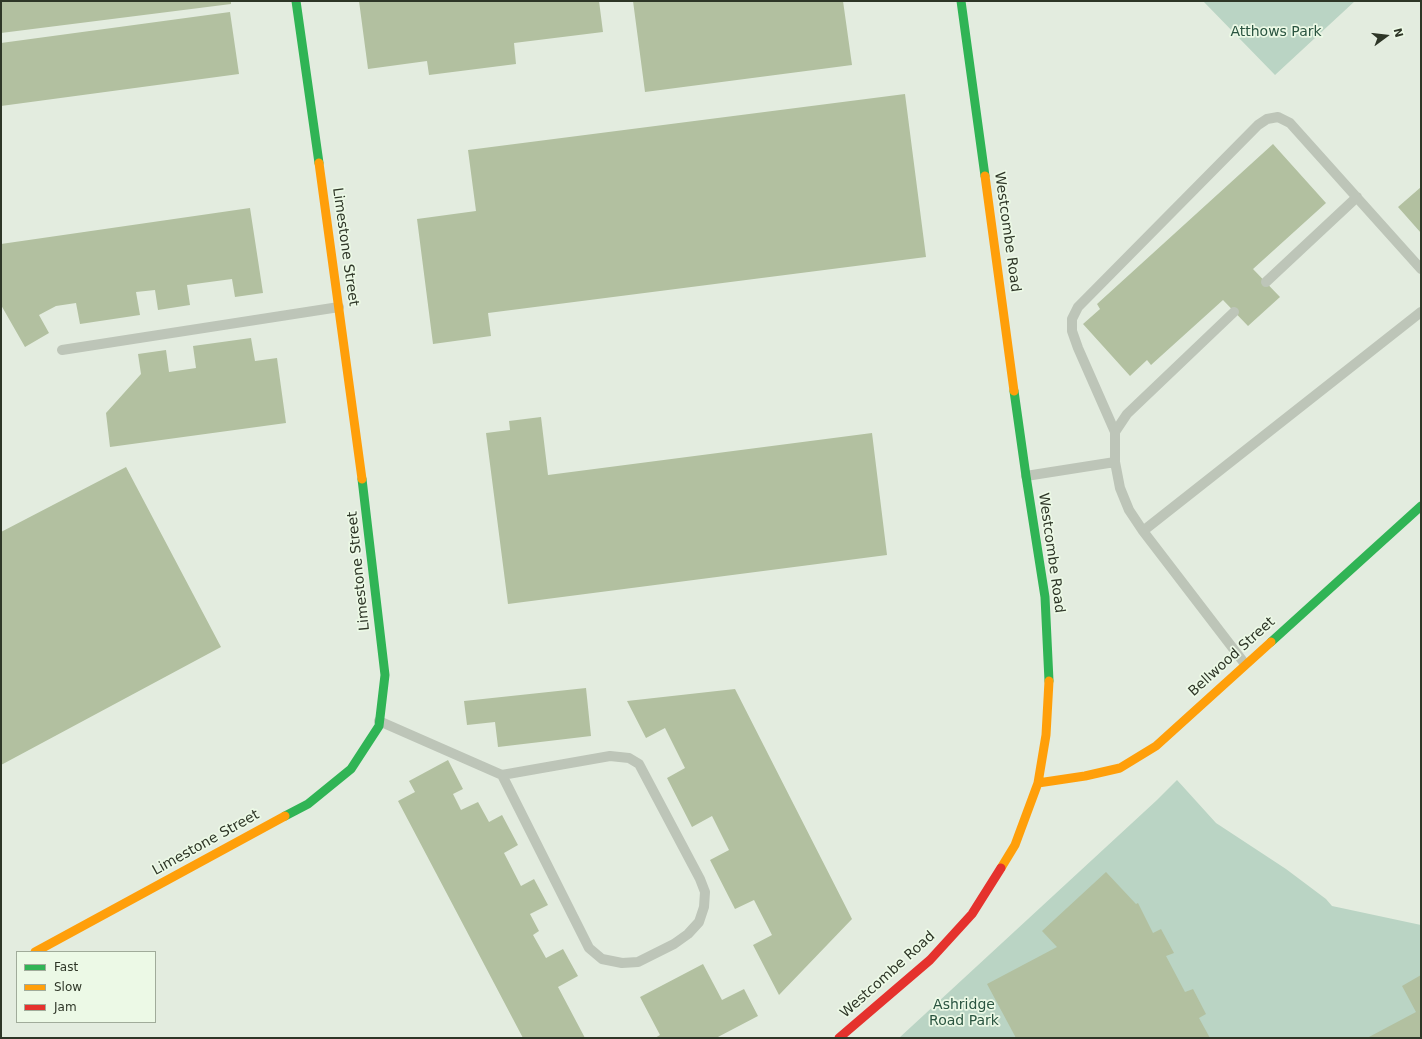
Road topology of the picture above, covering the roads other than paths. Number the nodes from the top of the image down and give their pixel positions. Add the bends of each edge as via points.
1 (296, 1) edge
2 (961, 1) edge
3 (1357, 197) junction
4 (1421, 269) edge
5 (1266, 282) dead end
6 (339, 306) junction
7 (1234, 312) dead end
8 (1421, 312) edge
9 (62, 350) dead end
10 (1115, 432) junction
11 (1115, 462) junction
12 (1026, 476) junction
13 (1421, 506) edge
14 (1143, 531) junction
15 (1245, 664) junction
16 (379, 721) junction
17 (502, 775) junction
18 (1038, 783) junction
19 (37, 951) edge
20 (839, 1038) edge

1 - 6 street, Limestone Street
2 - 12 street, Westcombe Road
3 - 4 lane
3 - 5 lane
3 - 10 lane via 1290,123 1278,118 1267,119 1258,125 1078,307 1072,319 1072,331 1078,348
6 - 9 lane
6 - 16 street, Limestone Street via 359,450 385,675
7 - 10 lane via 1127,414
8 - 14 lane
10 - 11 lane
11 - 12 lane
11 - 14 lane via 1120,488 1129,510
12 - 18 street, Westcombe Road via 1045,597 1049,676 1046,735
13 - 15 street, Bellwood Street
14 - 15 lane
15 - 18 street, Bellwood Street via 1156,746 1120,768
16 - 17 lane
16 - 19 street, Limestone Street via 379,726 351,769 308,804
17 - 17 lane via 610,756 629,758 639,764 705,892 699,922 674,944 638,962 622,963 602,959 589,948
18 - 20 street, Westcombe Road via 1015,845 972,914 930,960

